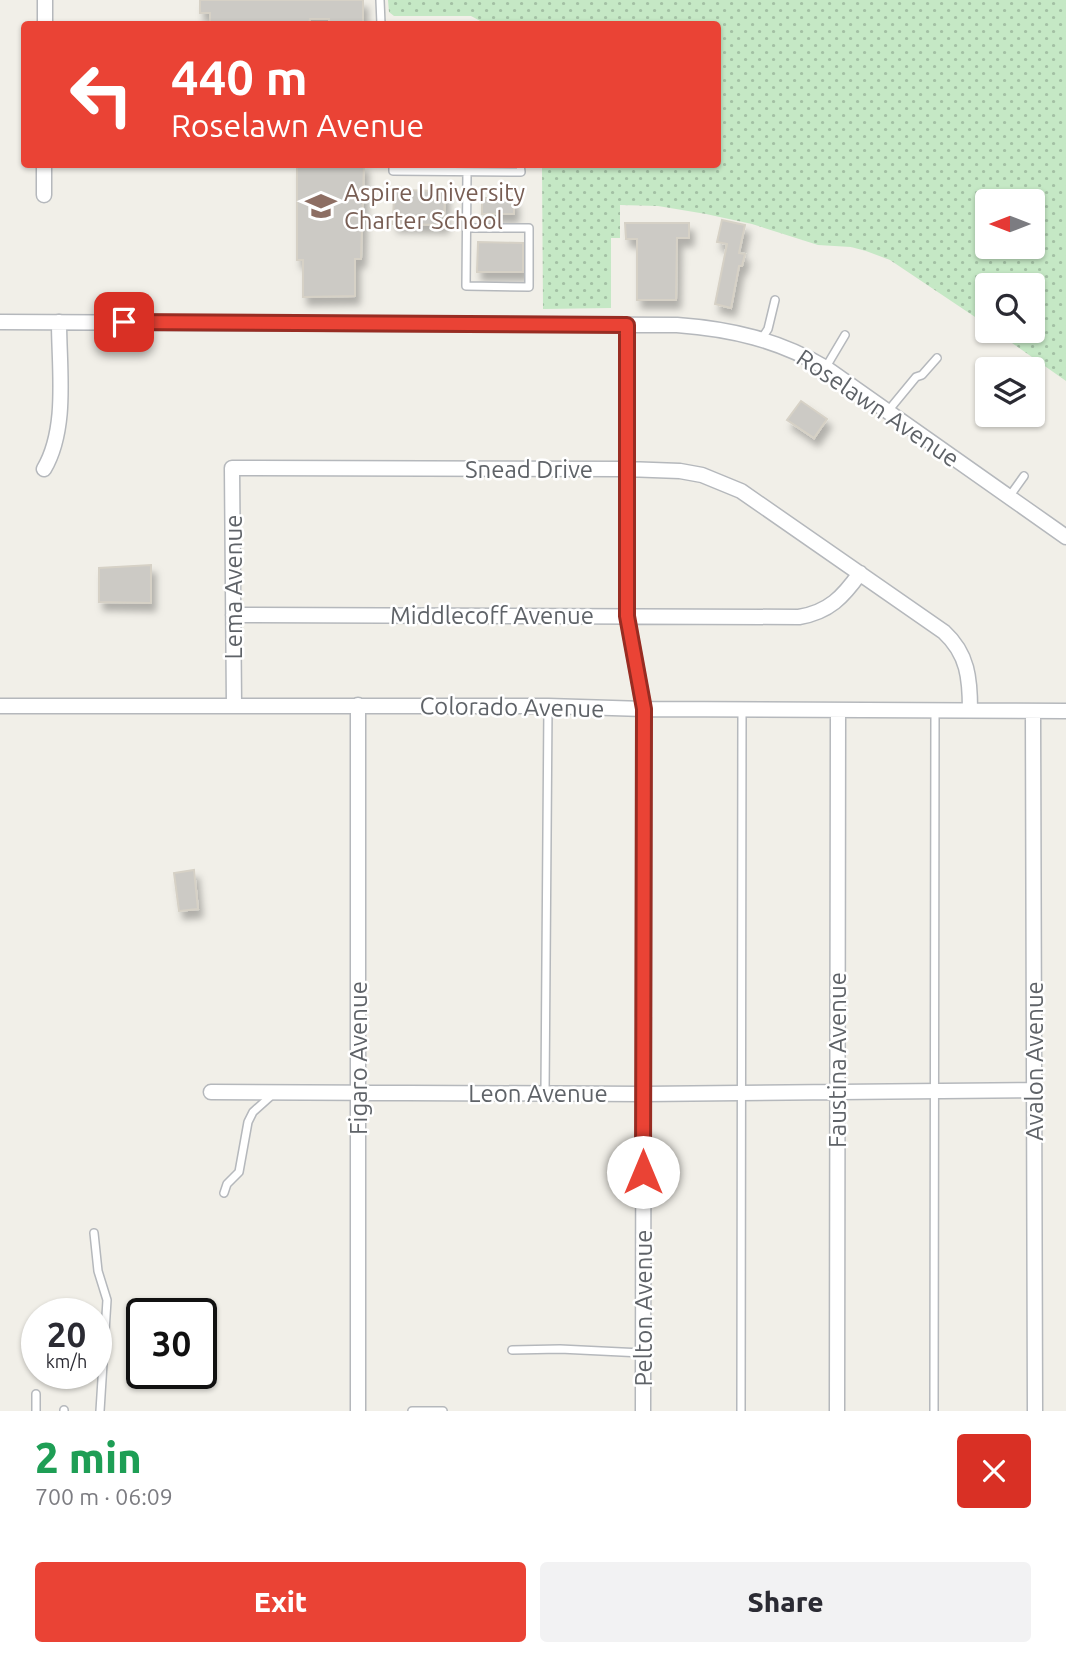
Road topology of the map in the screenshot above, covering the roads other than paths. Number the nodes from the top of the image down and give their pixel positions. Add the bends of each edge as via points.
1 (45, 0) edge
2 (380, 0) edge
3 (45, 21) edge
4 (381, 21) edge
5 (44, 168) edge
6 (393, 168) edge
7 (443, 168) edge
8 (485, 168) edge
9 (520, 168) edge
10 (467, 172) junction
11 (44, 195) dead end
12 (467, 228) junction
13 (775, 300) dead end
14 (0, 322) edge
15 (59, 322) junction
16 (627, 325) junction
17 (845, 335) dead end
18 (762, 338) junction
19 (937, 358) dead end
20 (826, 368) junction
21 (888, 411) junction
22 (232, 468) joint
23 (44, 469) dead end
24 (626, 469) junction
25 (1024, 476) dead end
26 (1009, 497) junction
27 (1066, 537) edge
28 (860, 573) junction
29 (233, 615) junction
30 (627, 616) junction
31 (234, 705) junction
32 (358, 705) junction
33 (0, 706) edge
34 (548, 706) junction
35 (644, 709) junction
36 (742, 709) junction
37 (838, 710) junction
38 (935, 710) junction
39 (970, 710) junction
40 (1066, 710) edge
41 (1032, 711) junction
42 (1034, 1090) junction
43 (934, 1091) junction
44 (211, 1092) dead end
45 (275, 1092) junction
46 (358, 1092) junction
47 (545, 1092) junction
48 (740, 1092) junction
49 (837, 1092) junction
50 (643, 1094) junction
51 (224, 1193) dead end
52 (94, 1233) dead end
53 (512, 1350) dead end
54 (642, 1353) junction
55 (36, 1394) dead end
56 (36, 1411) edge
57 (100, 1411) edge
58 (358, 1411) edge
59 (412, 1411) edge
60 (443, 1411) edge
61 (643, 1411) edge
62 (741, 1411) edge
63 (837, 1411) edge
64 (934, 1411) edge
65 (1035, 1411) edge

1 - 3 street
2 - 4 lane
5 - 11 street
6 - 7 lane
7 - 10 lane
8 - 9 lane via 521,172
8 - 10 lane
10 - 12 lane
12 - 12 lane via 466,286 529,287 529,229
13 - 18 lane
14 - 15 street, Roselawn Avenue
15 - 16 street, Roselawn Avenue
15 - 23 street via 59,422
16 - 18 street, Roselawn Avenue via 708,327
16 - 24 street, Pelton Avenue
17 - 20 lane
18 - 20 street, Roselawn Avenue
19 - 21 lane
20 - 21 street, Roselawn Avenue
21 - 26 street, Roselawn Avenue
22 - 24 street, Snead Drive
22 - 29 street, Lema Avenue
24 - 28 street, Snead Drive via 680,471 724,482 758,500
24 - 30 street, Pelton Avenue
25 - 26 lane
26 - 27 street, Roselawn Avenue
28 - 30 street, Middlecoff Avenue via 839,600 809,615
28 - 39 street, Snead Drive via 955,642 966,664
29 - 30 street, Middlecoff Avenue
29 - 31 street, Lema Avenue
30 - 35 street, Pelton Avenue
31 - 32 street, Colorado Avenue
31 - 33 street, Colorado Avenue
32 - 34 street, Colorado Avenue
32 - 46 street, Figaro Avenue
34 - 35 street, Colorado Avenue
34 - 47 lane
35 - 36 street, Colorado Avenue
35 - 50 street, Pelton Avenue
36 - 37 street, Colorado Avenue
36 - 48 lane
37 - 38 street, Colorado Avenue
37 - 49 street, Faustina Avenue
38 - 39 street, Colorado Avenue
38 - 43 lane
39 - 41 street, Colorado Avenue
40 - 41 street, Colorado Avenue
41 - 42 street, Avalon Avenue
42 - 43 street, Leon Avenue
42 - 65 street, Avalon Avenue
43 - 49 street, Leon Avenue
43 - 64 lane
44 - 45 street, Leon Avenue
45 - 46 street, Leon Avenue
45 - 51 lane via 253,1112 239,1172 226,1184
46 - 47 street, Leon Avenue
46 - 58 street, Figaro Avenue
47 - 50 street, Leon Avenue
48 - 49 street, Leon Avenue
48 - 50 street, Leon Avenue
48 - 62 lane
49 - 63 street, Faustina Avenue
50 - 54 street, Pelton Avenue
52 - 57 lane via 107,1300
53 - 54 lane
54 - 61 street, Pelton Avenue
55 - 56 lane
59 - 60 lane

